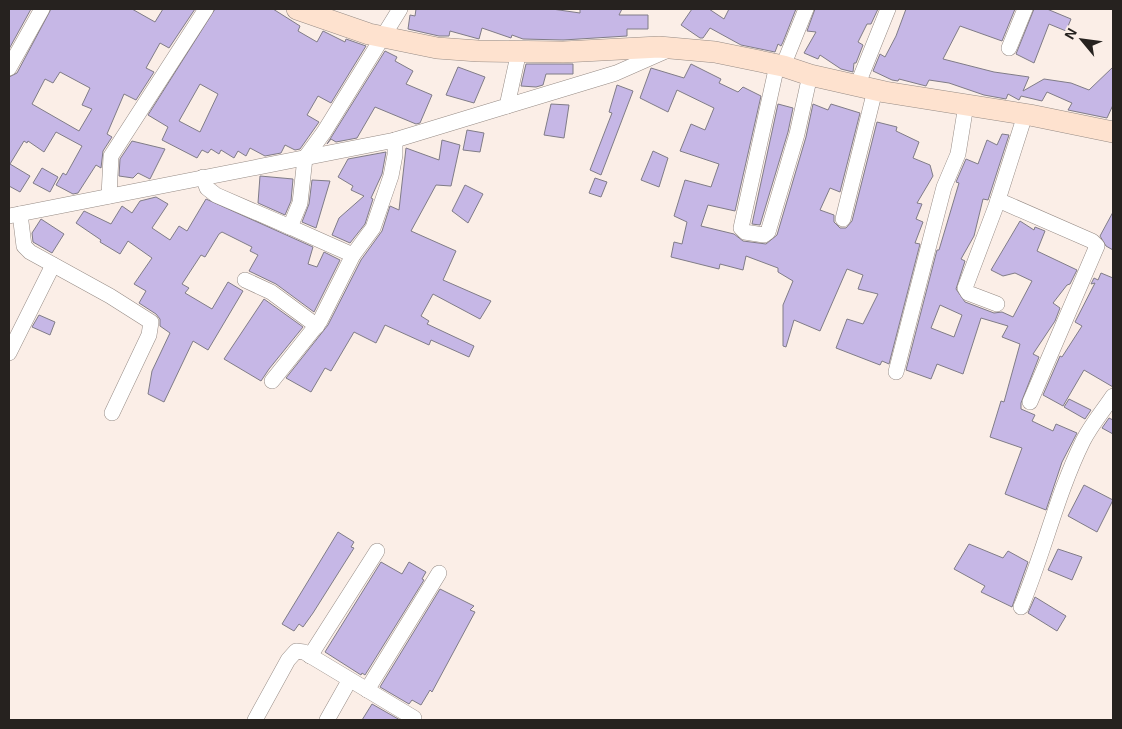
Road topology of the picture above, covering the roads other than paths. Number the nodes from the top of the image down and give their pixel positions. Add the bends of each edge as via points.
1 (42, 9) edge
2 (206, 9) edge
3 (297, 9) edge
4 (400, 9) edge
5 (806, 9) edge
6 (888, 9) edge
7 (1025, 9) edge
8 (383, 37) junction
9 (672, 48) junction
10 (1009, 48) dead end
11 (519, 51) junction
12 (9, 68) edge
13 (776, 74) junction
14 (808, 84) junction
15 (869, 95) junction
16 (507, 106) junction
17 (964, 114) junction
18 (1022, 125) junction
19 (1113, 132) edge
20 (395, 147) junction
21 (305, 166) junction
22 (205, 182) junction
23 (109, 196) junction
24 (998, 200) junction
25 (18, 218) edge
26 (843, 218) dead end
27 (290, 226) junction
28 (354, 255) junction
29 (53, 265) junction
30 (245, 280) dead end
31 (996, 304) dead end
32 (317, 326) junction
33 (9, 354) edge
34 (896, 372) dead end
35 (272, 380) dead end
36 (1113, 396) edge
37 (1030, 402) dead end
38 (112, 413) dead end
39 (377, 551) dead end
40 (439, 573) dead end
41 (1021, 607) dead end
42 (310, 656) junction
43 (349, 681) junction
44 (367, 690) junction
45 (414, 718) dead end
46 (255, 720) edge
47 (327, 720) edge

1 - 12 street
2 - 23 street via 111,156
3 - 8 street
4 - 8 street
5 - 13 street
6 - 15 street
7 - 10 street
8 - 11 street via 437,48
8 - 21 street
9 - 11 street
9 - 13 street via 720,52
9 - 16 street via 616,72
11 - 16 street
13 - 14 street
13 - 14 street via 741,228 745,232 764,235 768,232
14 - 15 street
15 - 17 street
15 - 26 street
16 - 20 street
17 - 18 street
17 - 34 street via 958,154 944,187
18 - 19 street
18 - 24 street
20 - 21 street
20 - 28 street via 391,176 374,224
21 - 22 street
21 - 27 street via 300,204
22 - 23 street
22 - 27 street via 216,195
23 - 25 street
24 - 31 street via 965,288
24 - 37 street via 1097,246
25 - 29 street via 24,246
27 - 28 street
28 - 32 street
29 - 33 street
29 - 38 street via 151,322 149,335
30 - 32 street via 271,292
32 - 35 street
36 - 41 street via 1081,447
39 - 42 street
40 - 44 street
42 - 43 street
42 - 46 street via 296,651 288,660
43 - 44 street
43 - 47 street
44 - 45 street

